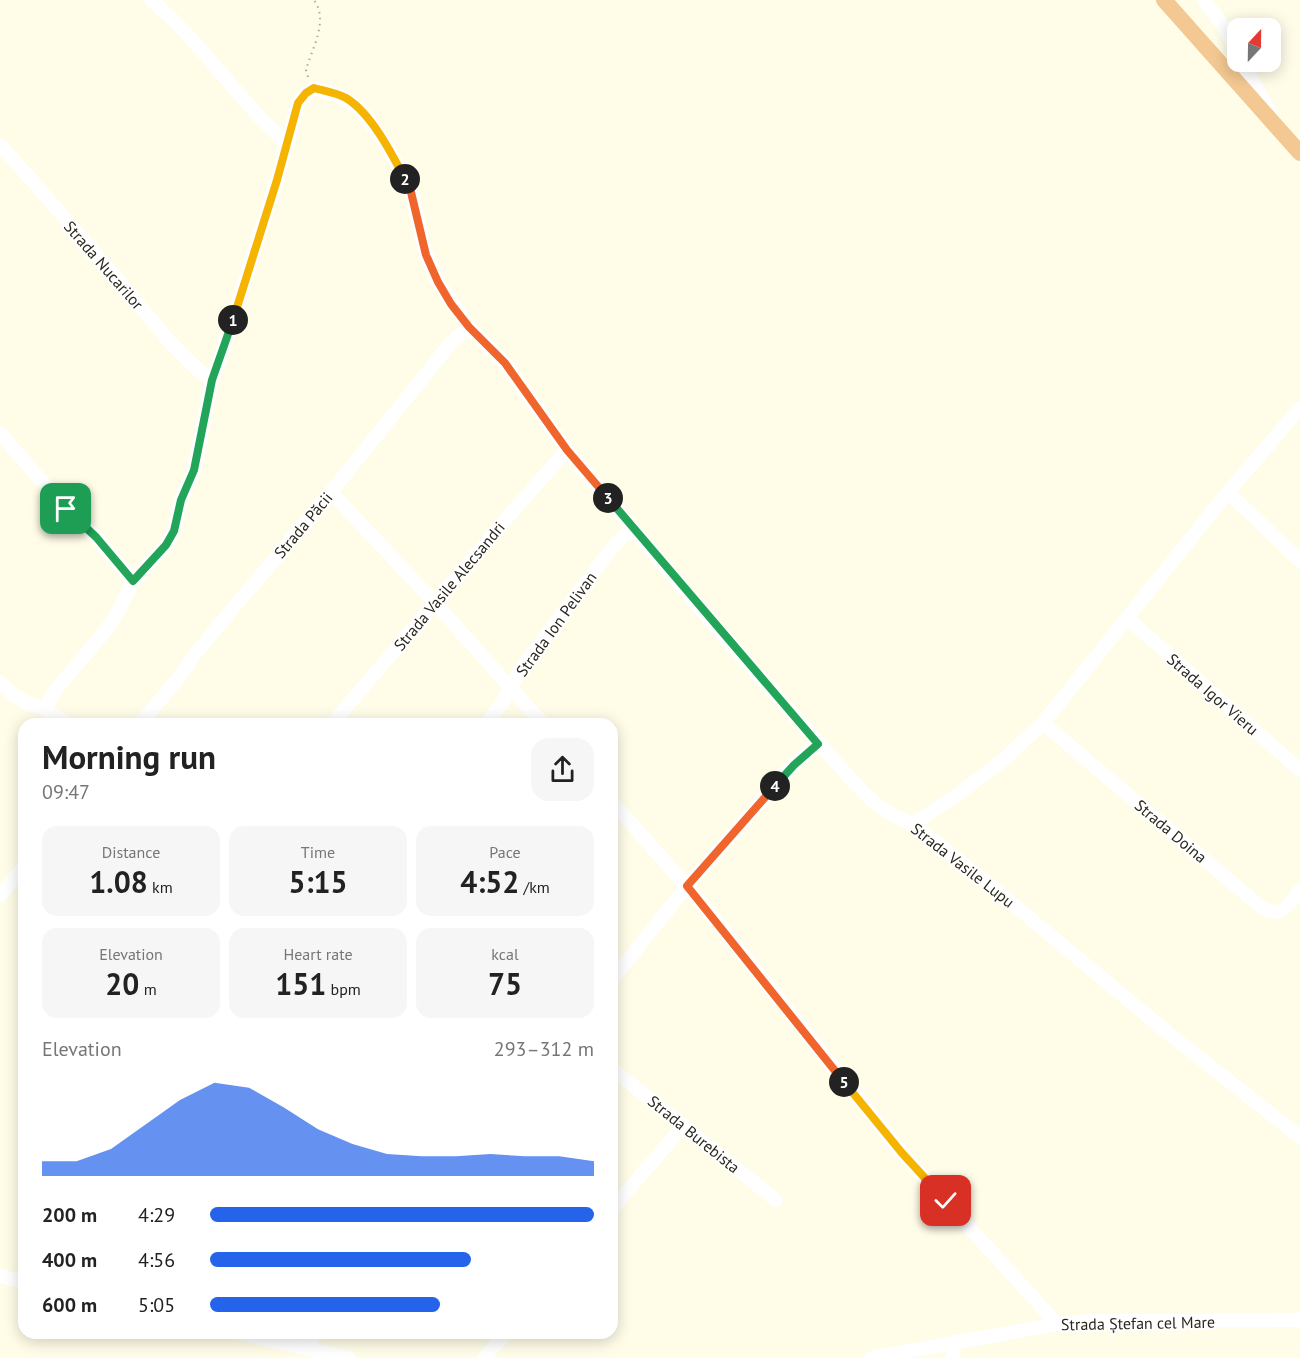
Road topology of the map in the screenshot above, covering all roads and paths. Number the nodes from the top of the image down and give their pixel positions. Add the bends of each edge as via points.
1 (151, 0) edge
2 (314, 0) edge
3 (1164, 0) edge
4 (1204, 0) edge
5 (1227, 32) edge
6 (1247, 72) edge
7 (314, 88) junction
8 (1279, 130) junction
9 (286, 142) junction
10 (0, 146) edge
11 (1300, 153) edge
12 (469, 327) junction
13 (212, 380) junction
14 (1300, 408) edge
15 (0, 433) edge
16 (567, 450) junction
17 (331, 492) junction
18 (1228, 492) junction
19 (633, 529) junction
20 (1300, 561) edge
21 (133, 581) junction
22 (435, 603) junction
23 (1127, 618) junction
24 (0, 682) edge
25 (511, 688) junction
26 (45, 709) junction
27 (58, 718) edge
28 (145, 718) edge
29 (337, 718) edge
30 (490, 718) edge
31 (538, 718) edge
32 (1043, 723) junction
33 (818, 744) junction
34 (1300, 770) edge
35 (618, 809) edge
36 (914, 824) junction
37 (18, 874) edge
38 (687, 886) junction
39 (1300, 890) edge
40 (0, 896) edge
41 (618, 972) edge
42 (618, 1074) edge
43 (684, 1125) junction
44 (1300, 1137) edge
45 (776, 1200) dead end
46 (618, 1202) edge
47 (0, 1276) edge
48 (18, 1280) edge
49 (1300, 1320) edge
50 (1057, 1324) junction
51 (265, 1339) edge
52 (312, 1339) edge
53 (501, 1339) edge
54 (956, 1342) junction
55 (305, 1348) junction
56 (349, 1358) edge
57 (484, 1358) edge
58 (871, 1358) edge
59 (952, 1358) edge

1 - 9 street via 182,27 255,113
2 - 7 path via 321,22 306,70
3 - 8 main road
4 - 5 street
6 - 8 street
7 - 9 street via 298,103
7 - 12 street, Strada Vasile Lupu via 336,94 359,108 393,157 410,188 426,255 438,282
8 - 11 main road
9 - 13 street
10 - 13 street, Strada Nucarilor via 177,348
12 - 16 street, Strada Vasile Lupu via 505,363
12 - 17 street, Strada Păcii via 450,344
13 - 21 street via 194,470 181,500 174,531
14 - 18 street
15 - 21 street
16 - 19 street, Strada Vasile Lupu
16 - 22 street, Strada Vasile Alecsandri
17 - 22 street
17 - 28 street, Strada Păcii
18 - 20 street
18 - 23 street
19 - 25 street, Strada Ion Pelivan via 602,561 520,670
19 - 33 street, Strada Vasile Lupu
21 - 26 street via 106,630 54,692
22 - 25 street
22 - 29 street, Strada Vasile Alecsandri
23 - 32 street
23 - 34 street, Strada Igor Vieru
24 - 26 street via 12,694
25 - 30 street, Strada Ion Pelivan
25 - 31 street
26 - 27 street
32 - 36 street via 1002,761
32 - 39 street, Strada Doina via 1262,908 1281,912
33 - 36 street, Strada Vasile Lupu via 876,804
33 - 38 street via 794,765
35 - 38 street
36 - 44 street, Strada Vasile Lupu
37 - 40 street
38 - 41 street
38 - 50 street via 902,1153
42 - 43 street, Strada Burebista
43 - 45 street, Strada Burebista
43 - 46 street
47 - 48 street
49 - 50 street, Strada Ștefan cel Mare
50 - 54 street, Strada Ștefan cel Mare
51 - 55 street
52 - 55 street
53 - 57 street
54 - 58 street, Strada Ștefan cel Mare
54 - 59 street
55 - 56 street

